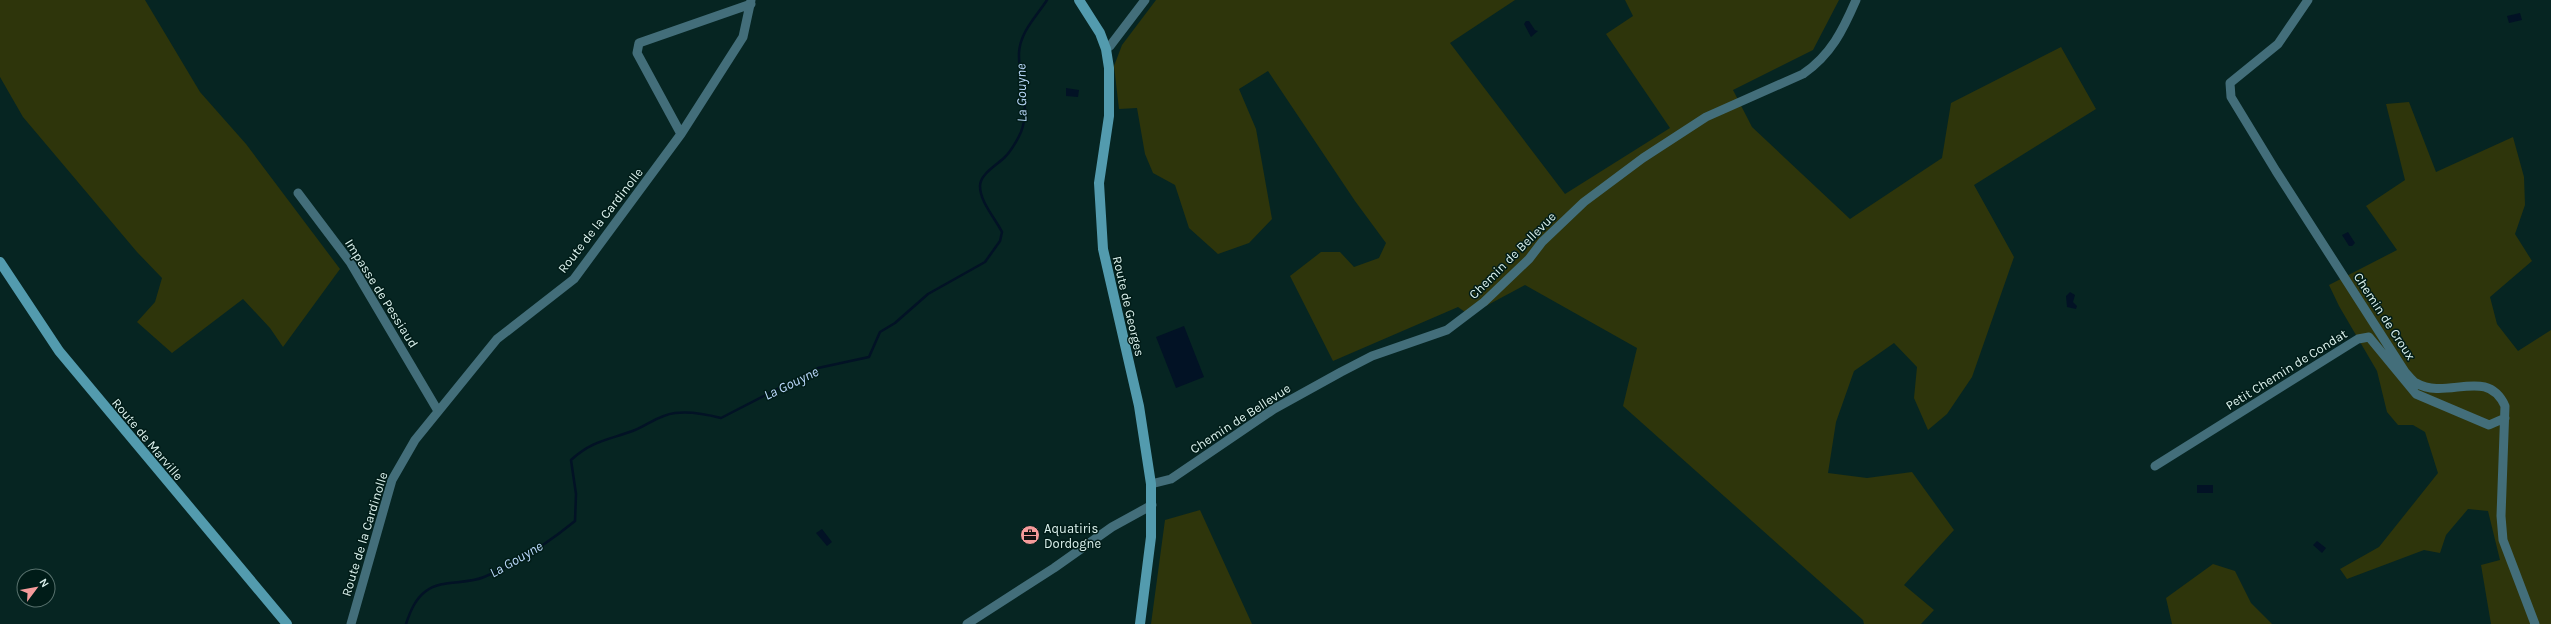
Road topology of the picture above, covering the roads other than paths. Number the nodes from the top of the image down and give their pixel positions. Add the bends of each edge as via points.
1 (1079, 0) edge
2 (1144, 0) edge
3 (1856, 0) edge
4 (2308, 0) edge
5 (751, 2) edge
6 (1106, 48) junction
7 (681, 134) junction
8 (298, 193) dead end
9 (0, 262) edge
10 (438, 411) junction
11 (2505, 418) junction
12 (2155, 466) dead end
13 (1151, 484) junction
14 (1152, 505) junction
15 (287, 624) edge
16 (351, 624) edge
17 (967, 624) edge
18 (1140, 624) edge
19 (2535, 624) edge

1 - 6 street, Route de Georges via 1100,33
2 - 6 street
3 - 13 street, Chemin de Bellevue via 1835,44 1816,65 1796,77 1728,105 1700,120 1643,158 1584,202 1514,274 1461,321 1447,330 1372,356 1334,375 1274,409 1171,479
4 - 11 street, Chemin de Croux via 2278,44 2230,83 2231,97 2405,372 2416,383 2429,388 2489,387 2500,394 2505,406
5 - 7 street, Route de la Cardinolle via 743,37
5 - 7 street via 639,43 637,53
6 - 13 street, Route de Georges via 1109,68 1108,116 1099,183 1103,249 1139,406
7 - 10 street, Route de la Cardinolle via 574,279 497,339
8 - 10 street, Impasse de Pessiaud via 350,262
9 - 15 street, Route de Marville via 59,351
10 - 16 street, Route de la Cardinolle via 402,460 392,480
11 - 12 street, Petit Chemin de Condat via 2489,425 2416,394 2369,337 2358,340
11 - 19 street, Chemin de Croux via 2501,516 2504,540
13 - 14 street, Route de Georges
14 - 17 street via 1112,527
14 - 18 street, Route de Georges via 1151,537

